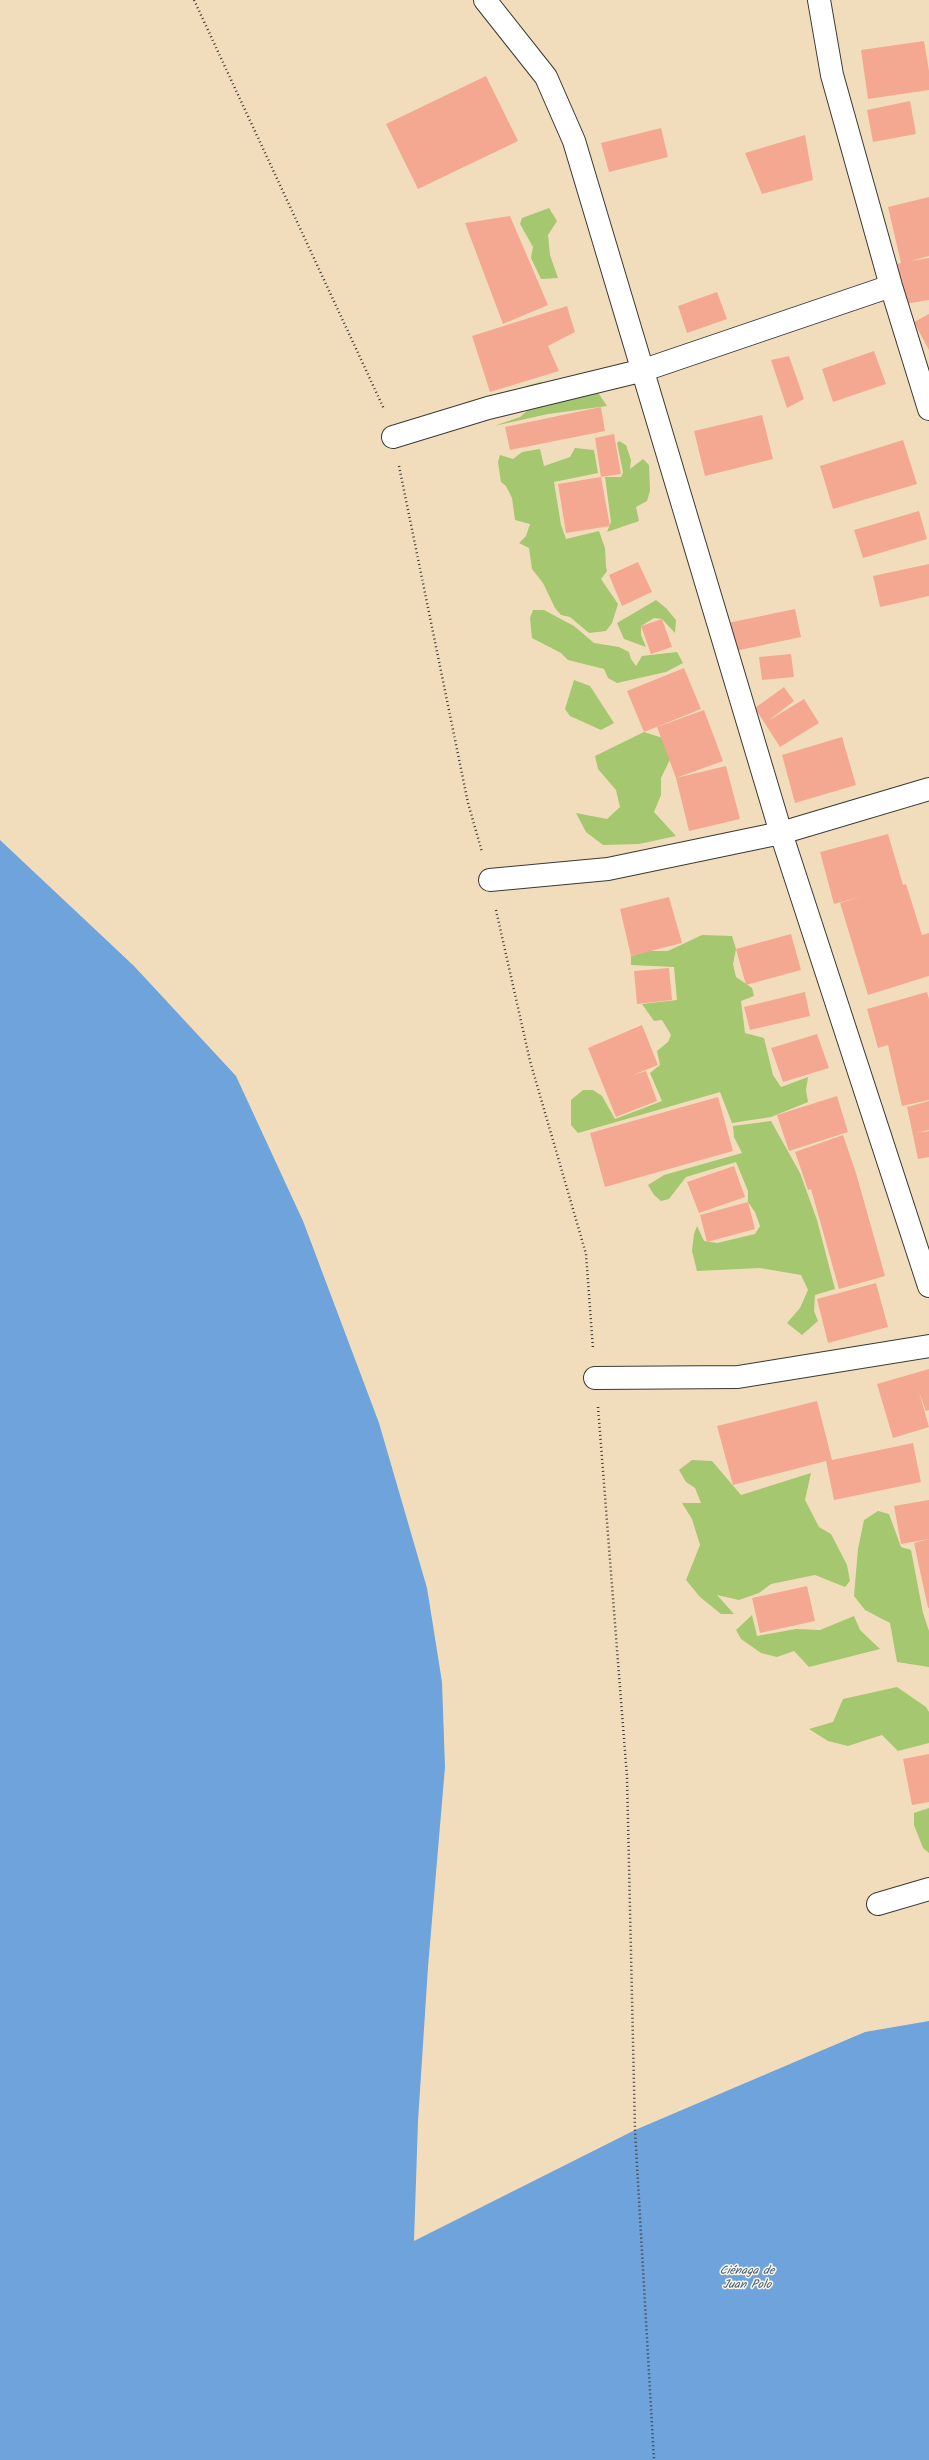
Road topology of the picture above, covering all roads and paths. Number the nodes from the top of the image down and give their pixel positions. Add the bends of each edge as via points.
1 (194, 0) edge
2 (485, 0) edge
3 (819, 0) edge
4 (891, 286) junction
5 (644, 370) junction
6 (929, 409) edge
7 (393, 437) junction
8 (929, 789) edge
9 (781, 833) junction
10 (490, 880) junction
11 (929, 1286) edge
12 (929, 1346) edge
13 (595, 1378) junction
14 (929, 1889) edge
15 (878, 1904) dead end
16 (654, 2460) edge

1 - 7 path via 381,400
2 - 5 street via 546,77 574,141
3 - 4 street via 832,75
4 - 5 street
4 - 6 street
5 - 7 street via 488,408
5 - 9 street
7 - 10 path via 468,803
8 - 9 street
9 - 10 street via 608,869
9 - 11 street
10 - 13 path via 530,1061 586,1254
12 - 13 street via 738,1377
13 - 16 path via 627,1777 635,2130
14 - 15 street

